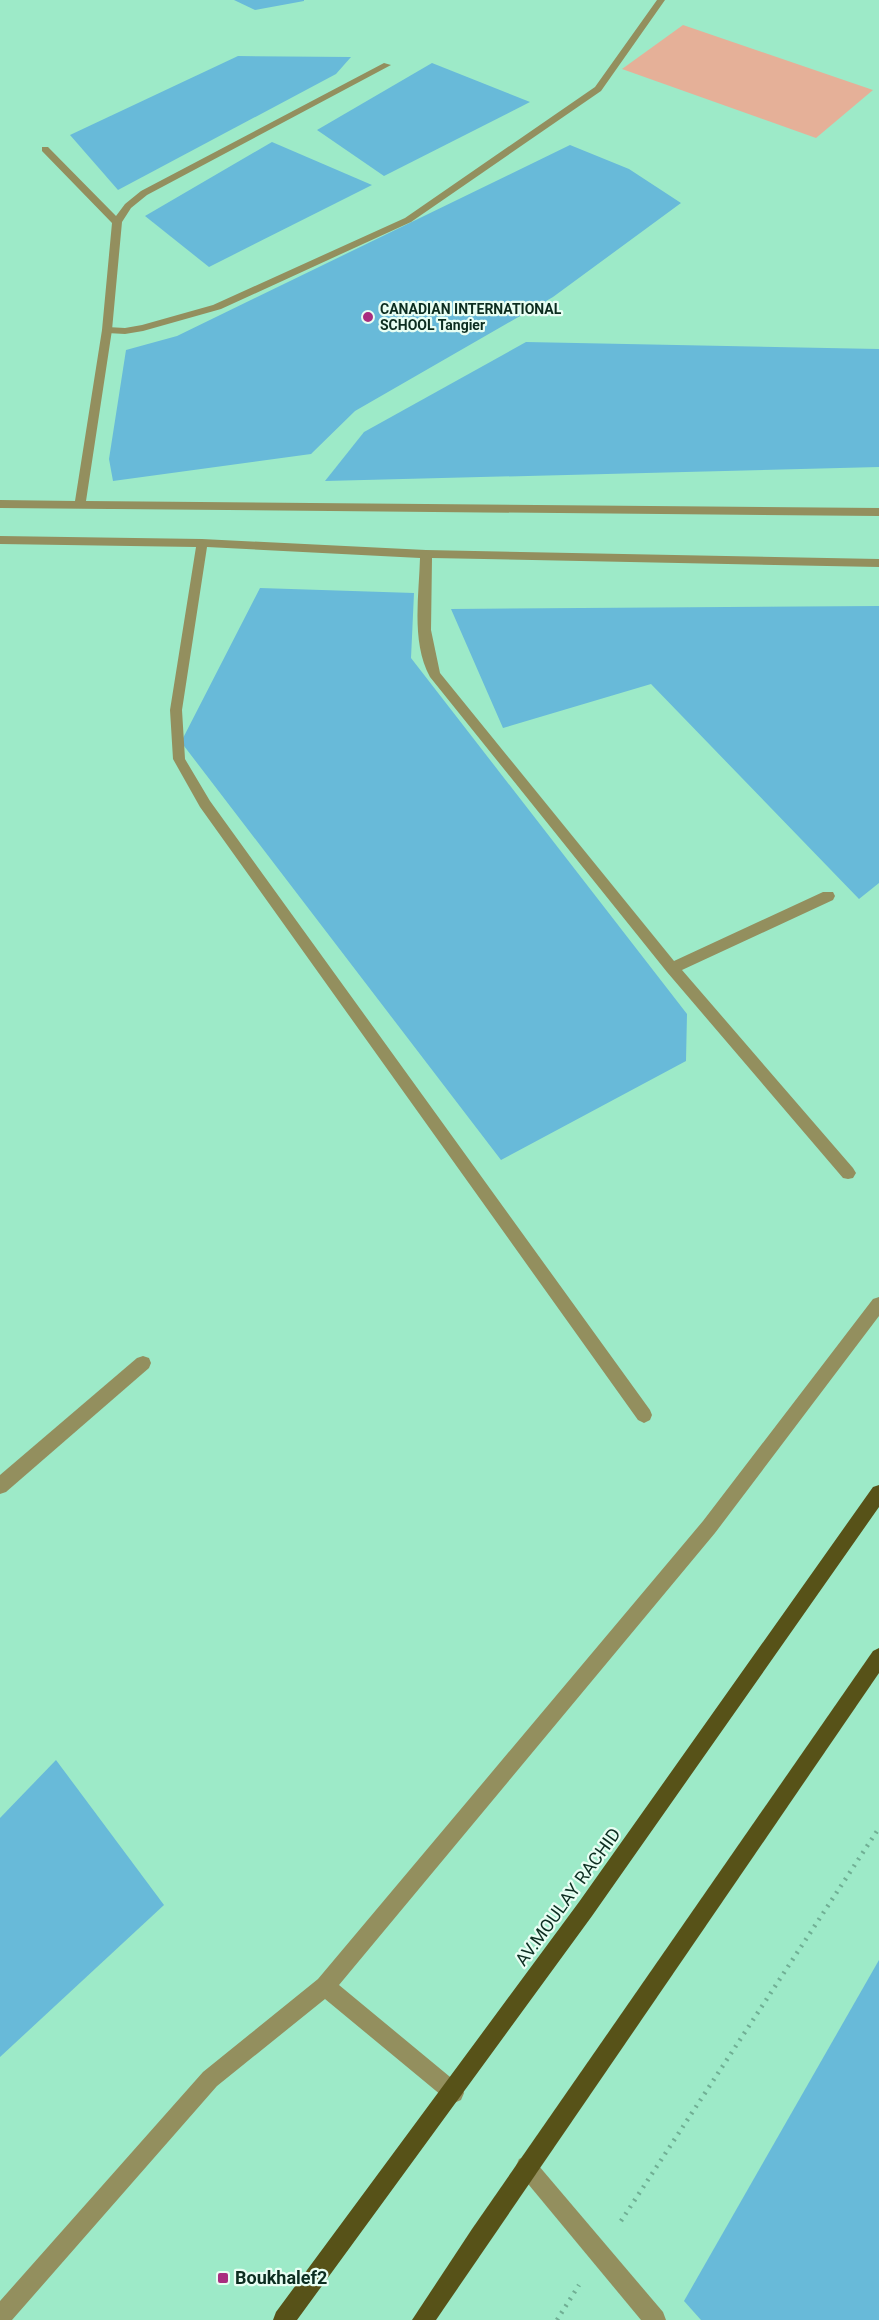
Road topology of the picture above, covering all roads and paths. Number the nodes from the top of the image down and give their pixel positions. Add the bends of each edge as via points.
1 (662, 0) edge
2 (387, 65) dead end
3 (45, 148) dead end
4 (117, 222) junction
5 (107, 330) junction
6 (0, 504) edge
7 (80, 505) junction
8 (879, 512) edge
9 (0, 540) edge
10 (202, 543) junction
11 (426, 554) junction
12 (879, 563) edge
13 (828, 896) dead end
14 (672, 968) junction
15 (849, 1173) dead end
16 (879, 1304) edge
17 (143, 1363) dead end
18 (644, 1415) dead end
19 (0, 1486) edge
20 (879, 1493) edge
21 (879, 1658) edge
22 (879, 1828) edge
23 (326, 1986) junction
24 (454, 2093) junction
25 (526, 2166) junction
26 (599, 2254) junction
27 (0, 2317) edge
28 (284, 2320) edge
29 (423, 2320) edge
30 (557, 2320) edge
31 (655, 2320) edge

1 - 5 street via 598,89 408,220 217,307 143,328
2 - 4 street via 144,193
3 - 4 street
4 - 5 street
5 - 7 street
6 - 7 street
7 - 8 street
9 - 10 street
10 - 11 street
10 - 18 street via 176,710 179,759 205,804
11 - 12 street
11 - 14 street via 427,657 435,674
13 - 14 street
14 - 15 street
16 - 23 street via 709,1527
17 - 19 street
20 - 24 main road, AV.MOULAY RACHID
21 - 25 main road
22 - 26 path
23 - 24 street
23 - 27 street via 210,2079
24 - 28 main road, AV.MOULAY RACHID
25 - 26 street
25 - 29 main road
26 - 30 path
26 - 31 street

